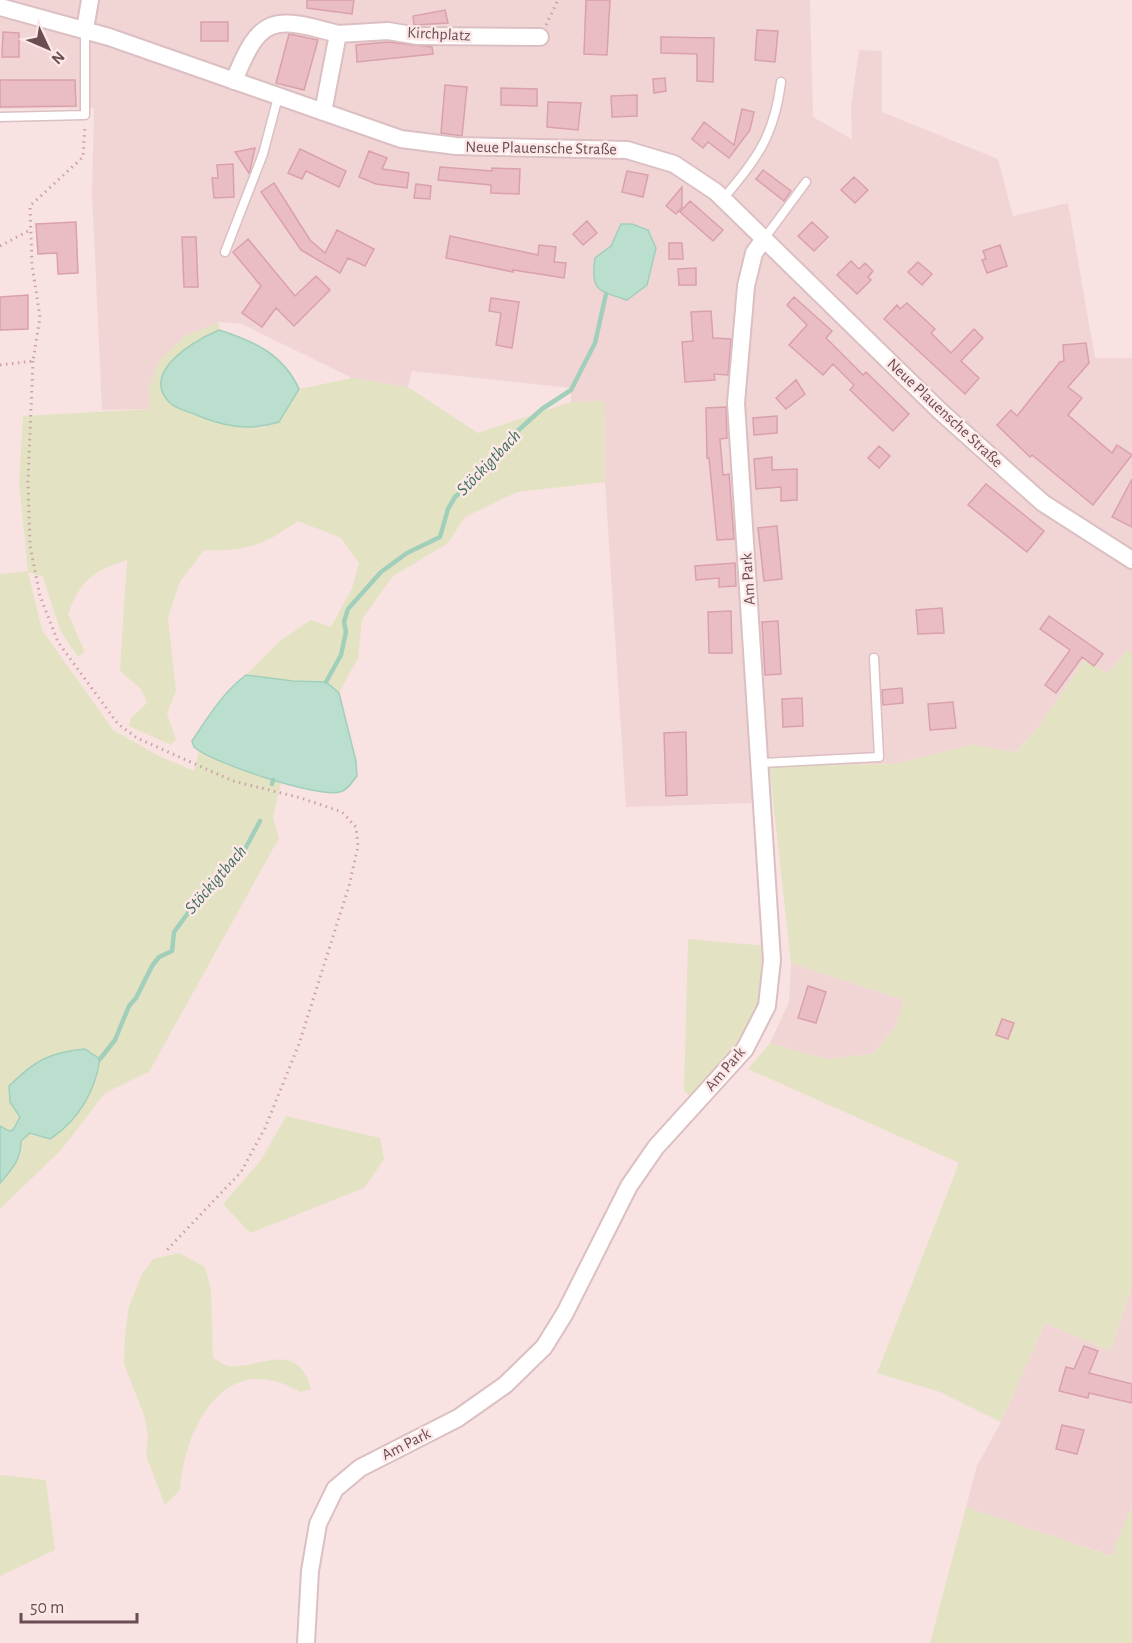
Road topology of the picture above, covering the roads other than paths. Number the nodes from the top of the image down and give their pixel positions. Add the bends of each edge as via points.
1 (90, 0) edge
2 (0, 7) edge
3 (85, 29) junction
4 (338, 34) junction
5 (540, 37) road end
6 (234, 81) junction
7 (781, 82) dead end
8 (278, 97) junction
9 (323, 112) junction
10 (0, 117) edge
11 (806, 182) dead end
12 (723, 200) junction
13 (764, 239) junction
14 (225, 252) dead end
15 (1132, 560) edge
16 (874, 658) dead end
17 (760, 762) junction
18 (306, 1640) edge

1 - 3 street
2 - 3 street, Neue Plauensche Straße
3 - 6 street, Neue Plauensche Straße
3 - 10 lane via 85,115
4 - 5 street, Kirchplatz via 388,31 418,36
4 - 6 street, Kirchplatz via 303,23 281,22 262,32 248,46
4 - 9 street
6 - 8 street, Neue Plauensche Straße
7 - 12 lane via 777,112 767,141
8 - 9 street, Neue Plauensche Straße
8 - 14 lane via 263,154
9 - 12 street, Neue Plauensche Straße via 401,139 456,146 627,150 674,164
11 - 13 lane
12 - 13 street, Neue Plauensche Straße
13 - 15 street, Neue Plauensche Straße via 941,412 1043,503
13 - 17 street, Am Park via 753,253 746,286 736,403
16 - 17 lane via 879,758
17 - 18 street, Am Park via 772,960 767,1006 754,1032 745,1049 656,1148 629,1186 544,1347 505,1385 458,1418 360,1468 335,1489 318,1524 310,1571

